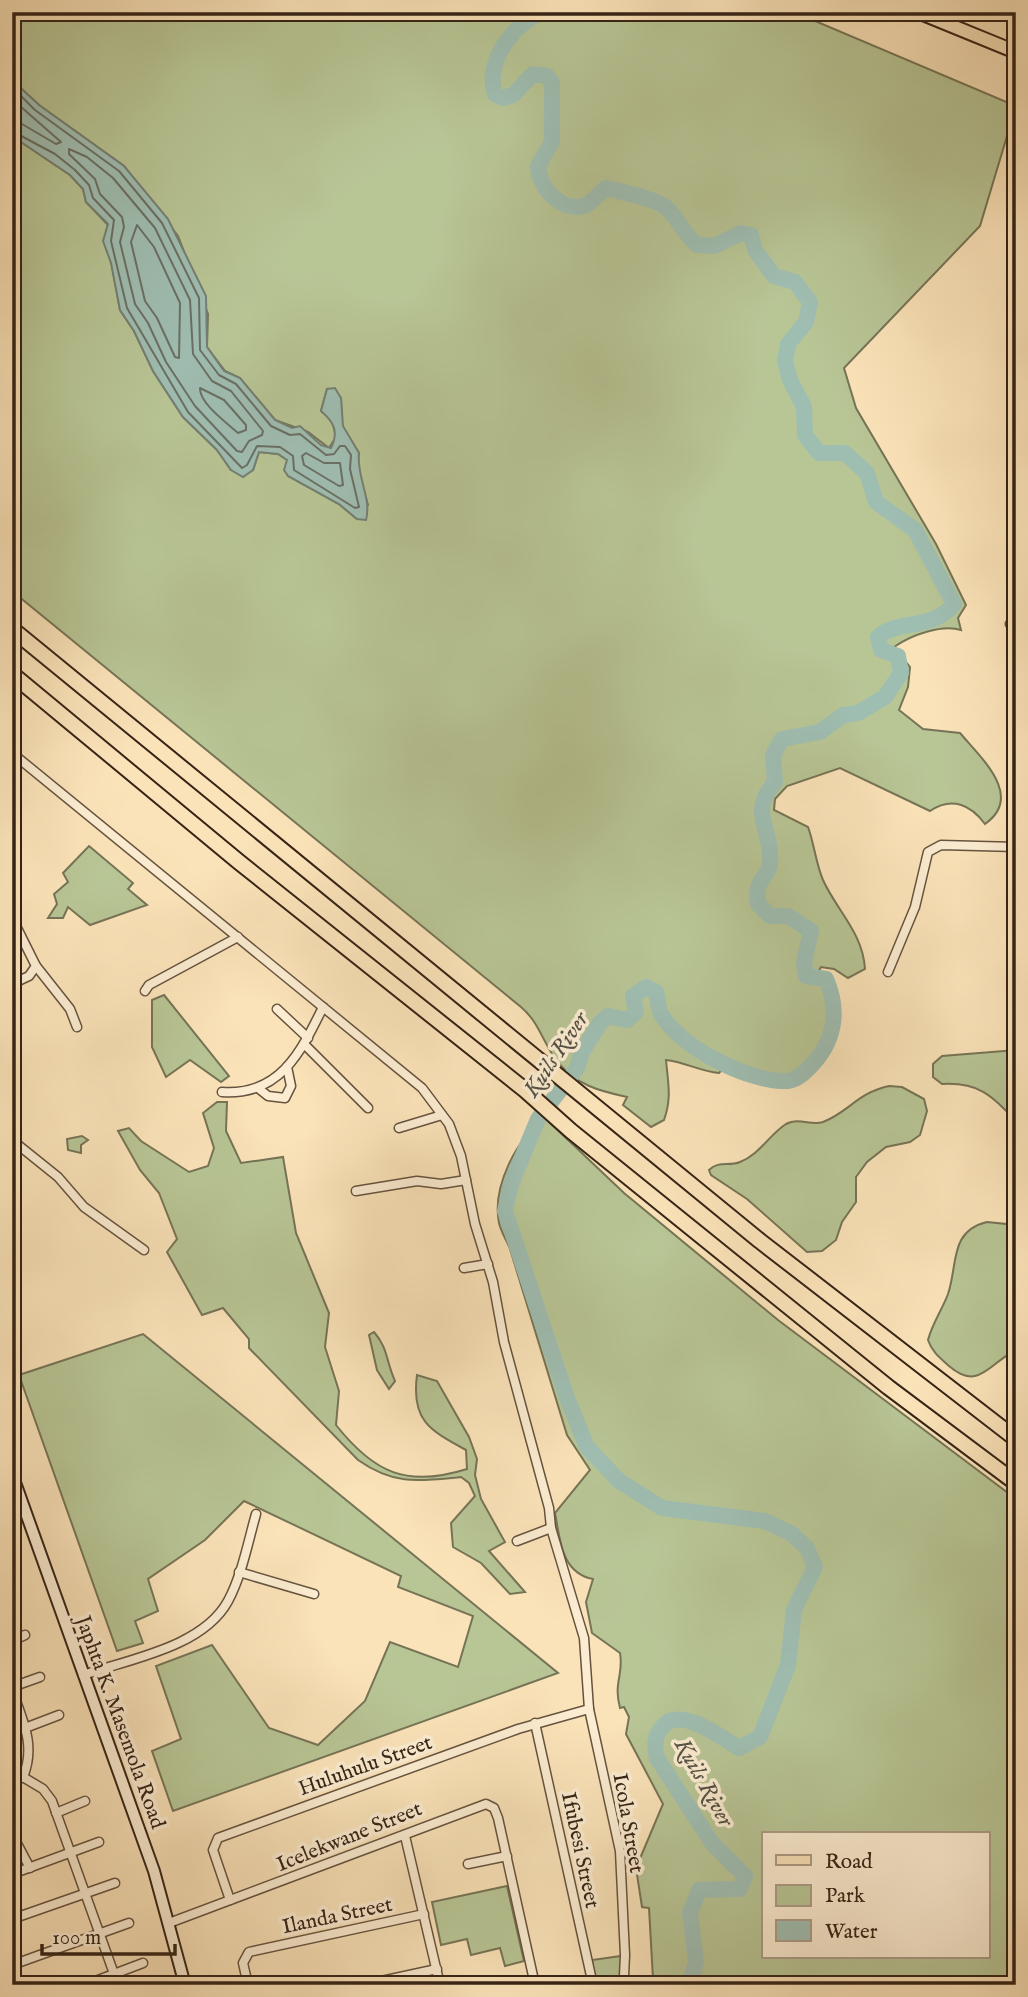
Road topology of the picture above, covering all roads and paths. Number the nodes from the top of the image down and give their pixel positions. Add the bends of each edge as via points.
1 (918, 12) edge
2 (1016, 52) edge
3 (12, 629) edge
4 (12, 674) edge
5 (12, 753) edge
6 (1016, 847) edge
7 (12, 918) edge
8 (238, 937) junction
9 (36, 966) junction
10 (888, 972) dead end
11 (12, 984) edge
12 (145, 991) dead end
13 (323, 1007) junction
14 (277, 1009) dead end
15 (77, 1027) dead end
16 (306, 1041) junction
17 (288, 1067) junction
18 (258, 1088) junction
19 (222, 1092) dead end
20 (368, 1108) dead end
21 (442, 1115) junction
22 (399, 1128) dead end
23 (12, 1140) edge
24 (466, 1180) junction
25 (356, 1191) dead end
26 (144, 1250) dead end
27 (488, 1264) junction
28 (464, 1268) dead end
29 (1016, 1439) edge
30 (12, 1474) edge
31 (1016, 1483) edge
32 (256, 1514) dead end
33 (551, 1528) junction
34 (517, 1541) dead end
35 (239, 1572) junction
36 (314, 1594) dead end
37 (24, 1636) dead end
38 (12, 1640) edge
39 (83, 1675) junction
40 (40, 1677) dead end
41 (12, 1689) edge
42 (589, 1709) junction
43 (59, 1716) dead end
44 (535, 1723) junction
45 (25, 1728) junction
46 (23, 1777) junction
47 (12, 1783) edge
48 (85, 1801) dead end
49 (56, 1813) junction
50 (12, 1834) edge
51 (405, 1836) junction
52 (99, 1842) dead end
53 (71, 1853) junction
54 (506, 1856) junction
55 (468, 1864) dead end
56 (30, 1868) junction
57 (12, 1874) edge
58 (115, 1883) dead end
59 (86, 1892) junction
60 (230, 1900) junction
61 (424, 1914) junction
62 (12, 1919) edge
63 (129, 1923) dead end
64 (169, 1923) junction
65 (101, 1934) junction
66 (144, 1963) dead end
67 (12, 1965) edge
68 (437, 1969) junction
69 (115, 1974) junction
70 (85, 1985) edge
71 (118, 1985) edge
72 (185, 1985) edge
73 (248, 1985) edge
74 (363, 1985) edge
75 (440, 1985) edge
76 (534, 1985) edge
77 (593, 1985) edge
78 (620, 1985) edge

1 - 2 main road
3 - 29 highway via 771,1249
4 - 31 highway via 888,1387
5 - 8 street, Icola Street
6 - 10 street via 942,845 928,852 915,906
7 - 9 street
8 - 12 street
8 - 13 street, Icola Street
9 - 11 street via 29,976
9 - 15 street via 70,1009
13 - 16 street
13 - 21 street, Icola Street via 422,1088
14 - 16 street
16 - 17 street
16 - 20 street
17 - 18 street
17 - 18 street via 291,1084 285,1098 268,1096
18 - 19 street
21 - 22 street
21 - 24 street, Icola Street via 461,1156
23 - 26 street via 58,1177 85,1207
24 - 25 street via 442,1184 417,1181
24 - 27 street, Icola Street
27 - 28 street
27 - 33 street, Icola Street
30 - 39 main road, Japhta K. Masemola Road
32 - 35 street
33 - 34 street
33 - 42 street, Icola Street via 584,1638
35 - 36 street
35 - 39 street via 224,1608 198,1634
37 - 38 street
39 - 64 main road, Japhta K. Masemola Road
40 - 41 street
41 - 45 street
42 - 44 street, Huluhulu Street
42 - 78 street, Icola Street via 620,1851 625,1955
43 - 45 street
44 - 60 street, Huluhulu Street via 218,1838 213,1850
44 - 77 street, Ifubesi Street
45 - 46 street via 30,1753
46 - 47 street
46 - 49 street via 43,1789
48 - 49 street
49 - 53 street
50 - 56 street
51 - 54 street, Icelekwane Street via 486,1804 496,1812
51 - 60 street, Icelekwane Street
51 - 61 street
52 - 53 street
53 - 56 street
53 - 59 street
54 - 55 street
54 - 76 street, Icelekwane Street
56 - 57 street
58 - 59 street
59 - 62 street
59 - 65 street
60 - 64 street, Icelekwane Street
61 - 68 street
61 - 73 street, Ilanda Street via 249,1952 243,1963
63 - 65 street
64 - 72 main road, Japhta K. Masemola Road
65 - 67 street
65 - 69 street
66 - 69 street
68 - 74 street
68 - 75 street
69 - 70 street
69 - 71 street

